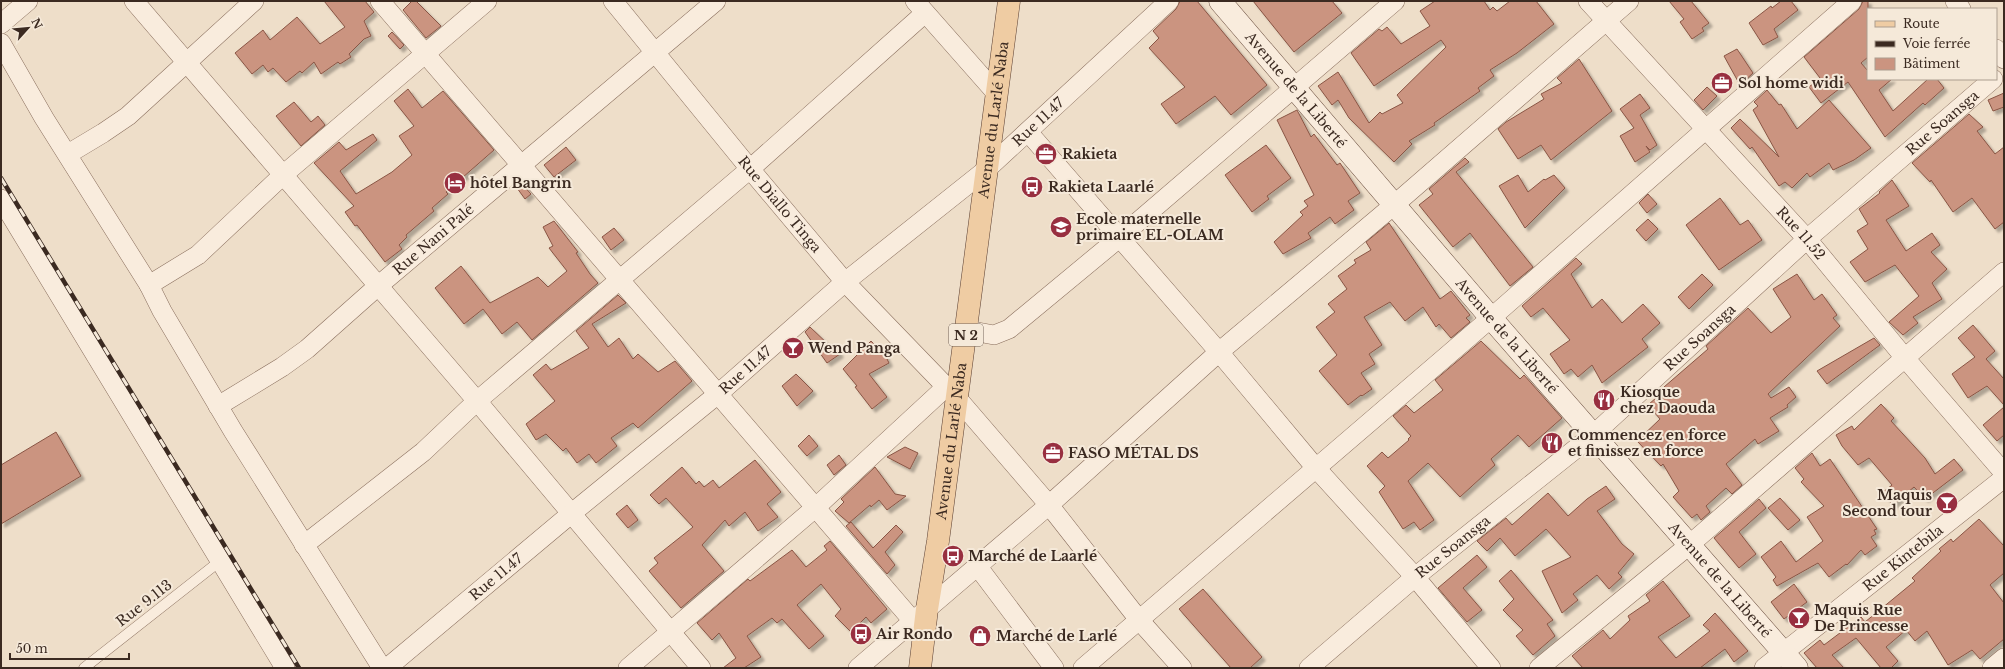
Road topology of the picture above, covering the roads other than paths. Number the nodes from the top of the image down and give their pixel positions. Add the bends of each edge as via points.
1 (28, 1) edge
2 (134, 1) edge
3 (254, 1) edge
4 (380, 1) edge
5 (487, 1) edge
6 (613, 1) edge
7 (716, 1) edge
8 (1009, 1) edge
9 (1169, 1) edge
10 (1220, 1) edge
11 (1395, 1) edge
12 (1588, 1) edge
13 (1629, 1) edge
14 (1852, 1) edge
15 (920, 7) edge
16 (1606, 22) junction
17 (1, 24) edge
18 (1, 43) edge
19 (1997, 50) edge
20 (426, 53) junction
21 (656, 53) junction
22 (2004, 59) edge
23 (188, 62) junction
24 (1992, 80) edge
25 (1293, 88) junction
26 (998, 94) junction
27 (1706, 129) junction
28 (1028, 132) junction
29 (68, 154) junction
30 (522, 165) junction
31 (750, 169) junction
32 (987, 169) junction
33 (283, 175) junction
34 (1, 199) edge
35 (1394, 205) junction
36 (1119, 238) junction
37 (1807, 239) junction
38 (2004, 272) edge
39 (621, 280) junction
40 (845, 282) junction
41 (149, 285) junction
42 (378, 286) junction
43 (1491, 318) junction
44 (967, 330) junction
45 (1219, 352) junction
46 (1905, 358) junction
47 (952, 392) junction
48 (718, 394) junction
49 (477, 401) junction
50 (218, 406) junction
51 (1593, 435) junction
52 (1315, 467) junction
53 (2004, 473) edge
54 (2004, 478) edge
55 (1050, 505) junction
56 (815, 508) junction
57 (572, 513) junction
58 (304, 545) junction
59 (1688, 546) junction
60 (220, 561) junction
61 (978, 567) junction
62 (1416, 578) junction
63 (920, 615) junction
64 (1140, 621) junction
65 (671, 632) junction
66 (2004, 658) edge
67 (1790, 660) edge
68 (84, 668) edge
69 (285, 668) edge
70 (382, 668) edge
71 (387, 668) edge
72 (628, 668) edge
73 (702, 668) edge
74 (858, 668) edge
75 (920, 668) edge
76 (1054, 668) edge
77 (1083, 668) edge
78 (1182, 668) edge
79 (1309, 668) edge
80 (1491, 668) edge
81 (1540, 668) edge
82 (1764, 668) edge
83 (1992, 668) edge

1 - 17 street
2 - 23 street
3 - 23 street
4 - 20 street
5 - 20 street
6 - 21 street, Rue Diallo Tinga
7 - 21 street, Rue Nani Palé
8 - 26 main road, Avenue du Larlé Naba / N 2
9 - 28 street, Rue 11.47
10 - 25 main road, Avenue de la Liberté
11 - 25 street
12 - 16 street, Rue 11.52
13 - 16 street
14 - 27 street
15 - 26 street
15 - 31 street
16 - 27 street, Rue 11.52
16 - 35 street
18 - 29 street
19 - 22 street
20 - 30 street
20 - 33 street
21 - 30 street, Rue Nani Palé
21 - 31 street, Rue Diallo Tinga
23 - 29 street via 128,116
23 - 33 street
24 - 37 street, Rue Soansga
25 - 35 main road, Avenue de la Liberté
25 - 36 street
26 - 32 main road, Avenue du Larlé Naba / N 2
27 - 37 street, Rue 11.52
27 - 43 street
28 - 32 street, Rue 11.47
28 - 36 street
29 - 41 street
30 - 39 street
30 - 42 street, Rue Nani Palé
31 - 39 street
31 - 40 street, Rue Diallo Tinga
32 - 40 street, Rue 11.47
32 - 44 main road, Avenue du Larlé Naba / N 2
33 - 41 street via 198,255
33 - 42 street
34 - 60 street
35 - 43 main road, Avenue de la Liberté
35 - 45 street
36 - 44 street via 1009,329 994,335
36 - 45 street
37 - 46 street, Rue 11.52
37 - 51 street, Rue Soansga
38 - 46 street
39 - 48 street
39 - 49 street
40 - 47 street, Rue Diallo Tinga
40 - 48 street, Rue 11.47
41 - 50 street via 162,312
42 - 49 street
42 - 50 street, Rue Nani Palé via 294,359
43 - 51 main road, Avenue de la Liberté
43 - 52 street
44 - 47 main road, Avenue du Larlé Naba / N 2
45 - 52 street
45 - 55 street
46 - 53 street, Rue 11.52
46 - 59 street
47 - 55 street, Rue Diallo Tinga
47 - 56 street
47 - 63 main road, Avenue du Larlé Naba / N 2 via 938,541
48 - 56 street
48 - 57 street, Rue 11.47
49 - 57 street
49 - 58 street via 423,452
50 - 58 street
51 - 59 main road, Avenue de la Liberté
51 - 62 street, Rue Soansga
52 - 62 street
52 - 64 street
54 - 67 street, Rue Kintebila
55 - 61 street
55 - 64 street, Rue Diallo Tinga
56 - 63 street
56 - 65 street
57 - 65 street
57 - 71 street, Rue 11.47
58 - 70 street
59 - 67 main road, Avenue de la Liberté
59 - 81 street
60 - 68 lane, Rue 9.113
60 - 69 street
61 - 63 street
61 - 76 street
62 - 79 street, Rue Soansga
62 - 80 street
63 - 74 street
63 - 75 main road, Avenue du Larlé Naba / N 2
64 - 77 street
64 - 78 street, Rue Diallo Tinga
65 - 72 street
65 - 73 street
66 - 83 street
67 - 82 street, Rue Kintebila

